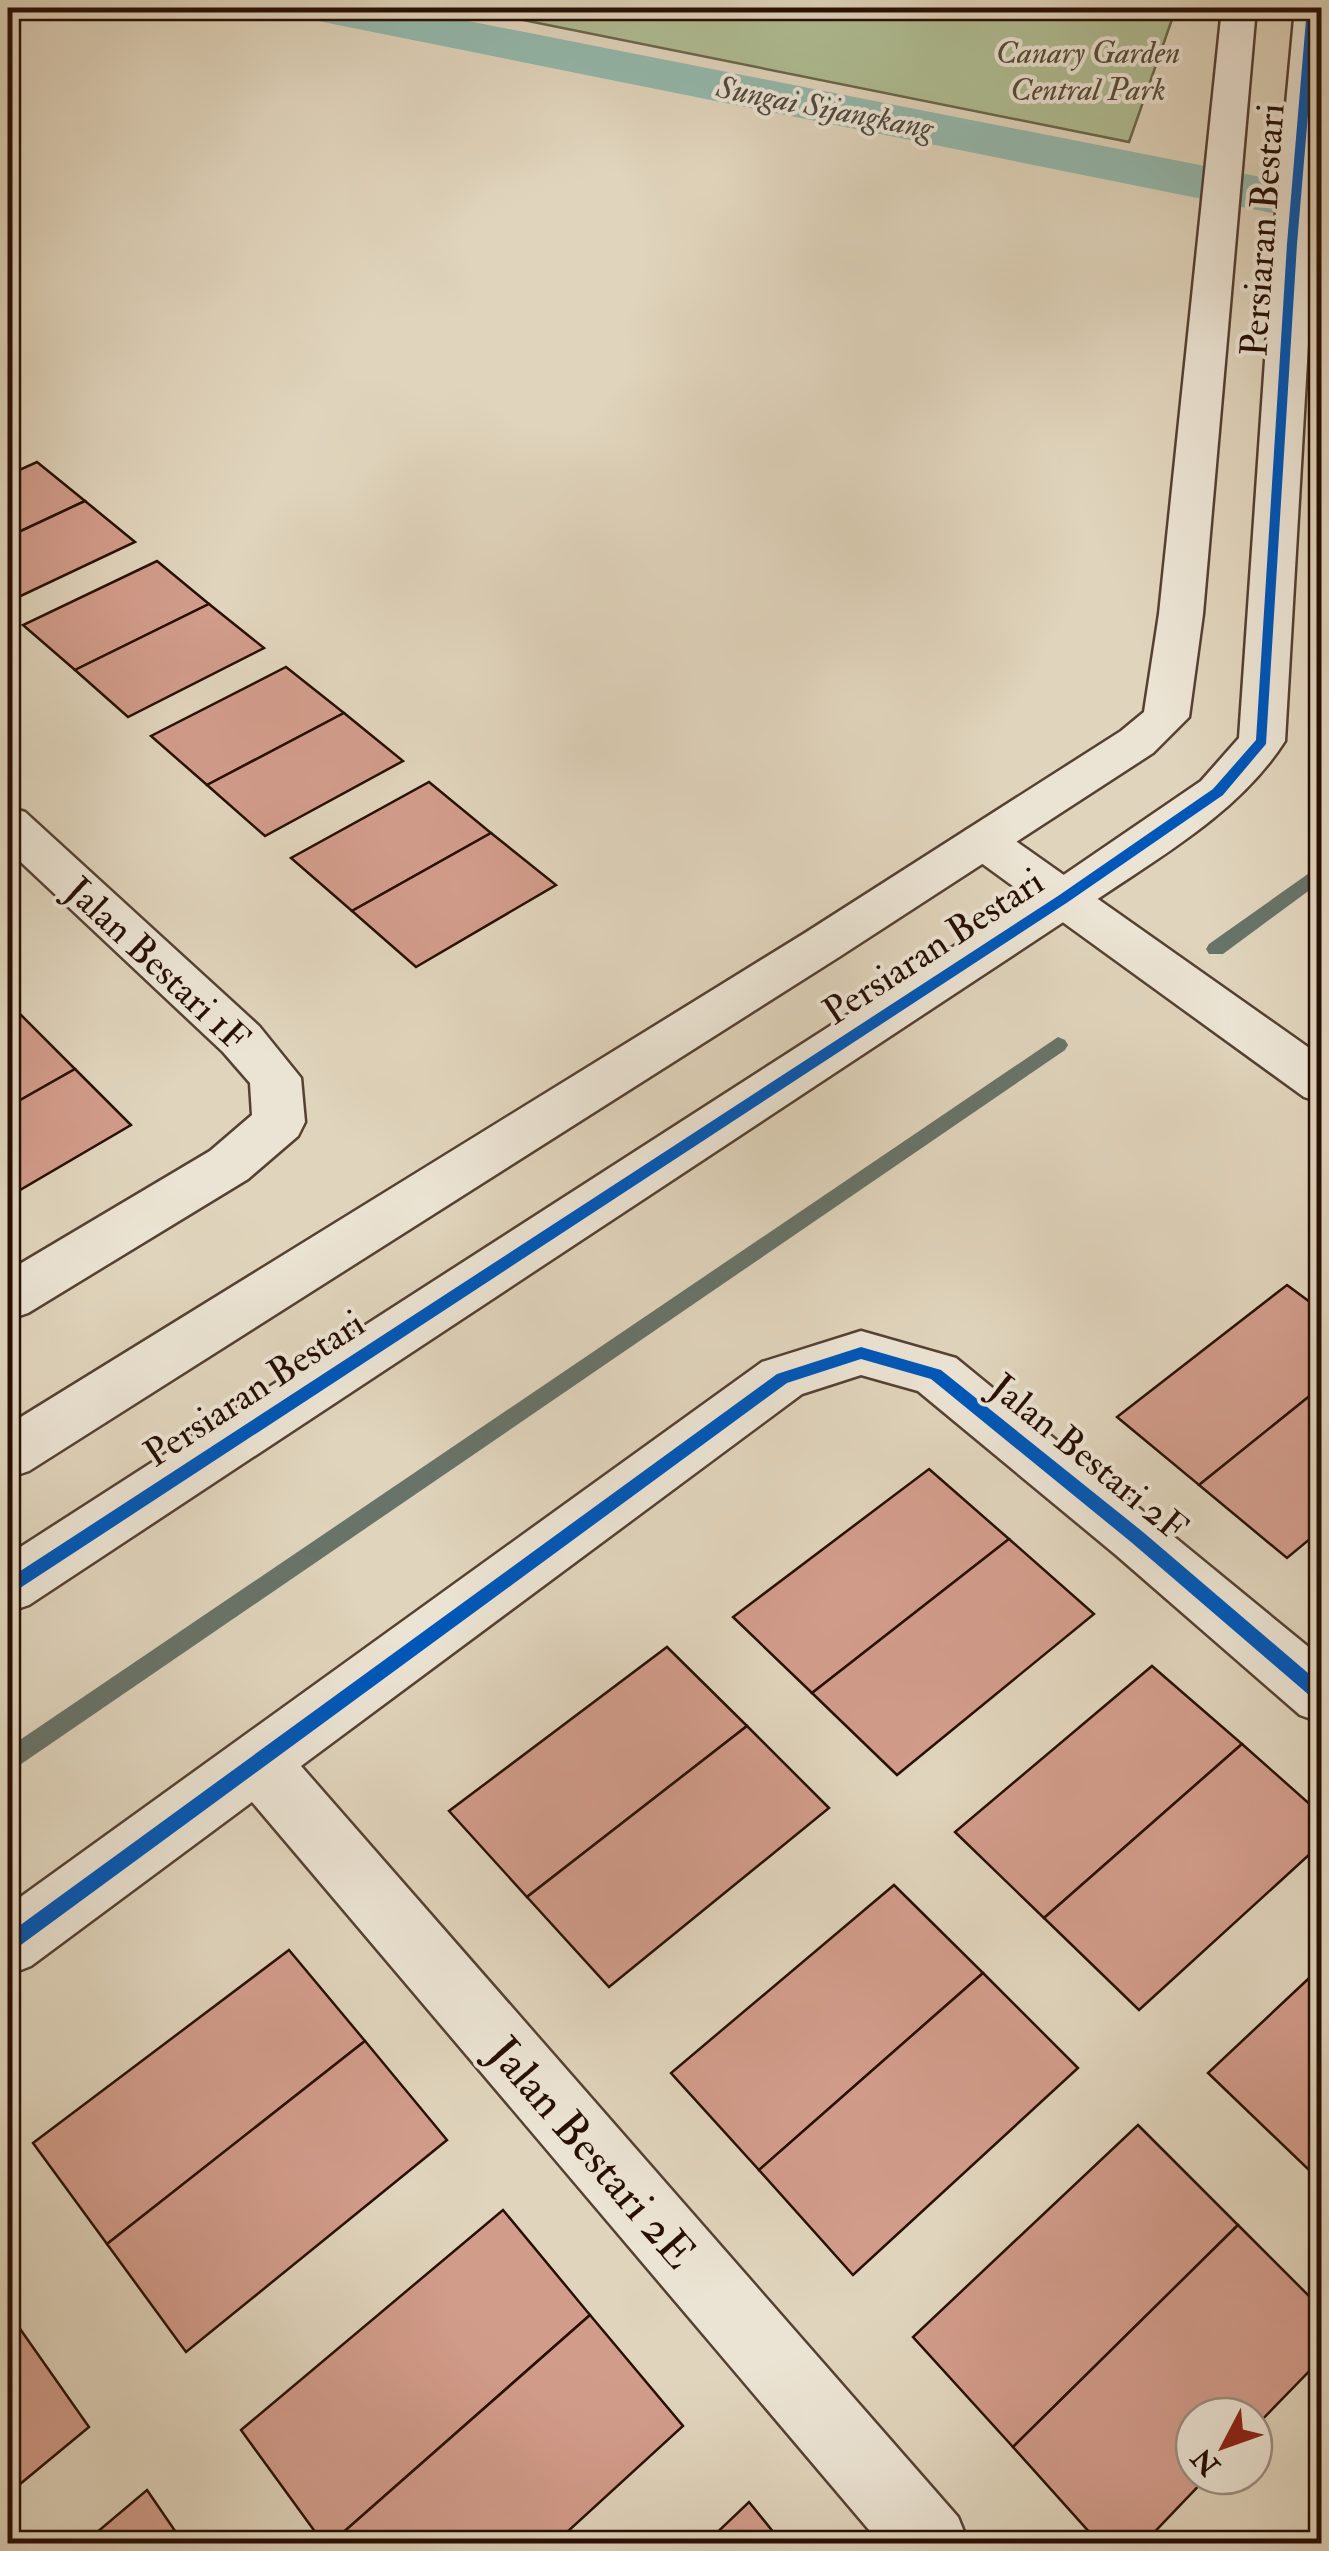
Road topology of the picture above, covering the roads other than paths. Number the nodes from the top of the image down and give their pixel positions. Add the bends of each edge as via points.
1 (1239, 8) edge
2 (1312, 8) edge
3 (8, 823) edge
4 (982, 841) junction
5 (1064, 899) junction
6 (1322, 1084) edge
7 (8, 1298) edge
8 (8, 1454) edge
9 (8, 1587) edge
10 (1322, 1696) edge
11 (256, 1760) junction
12 (8, 1944) edge
13 (930, 2544) edge

1 - 4 street, Persiaran Bestari via 1166,717
2 - 5 street, Persiaran Bestari via 1262,741 1218,792
3 - 7 street, Jalan Bestari 1F via 241,1039 275,1078 279,1122 228,1164
4 - 5 street
4 - 8 street, Persiaran Bestari
5 - 6 street
5 - 9 street, Persiaran Bestari
10 - 11 street, Jalan Bestari 2F via 936,1374 861,1353 782,1378
11 - 12 street, Jalan Bestari 2F
11 - 13 street, Jalan Bestari 2E

